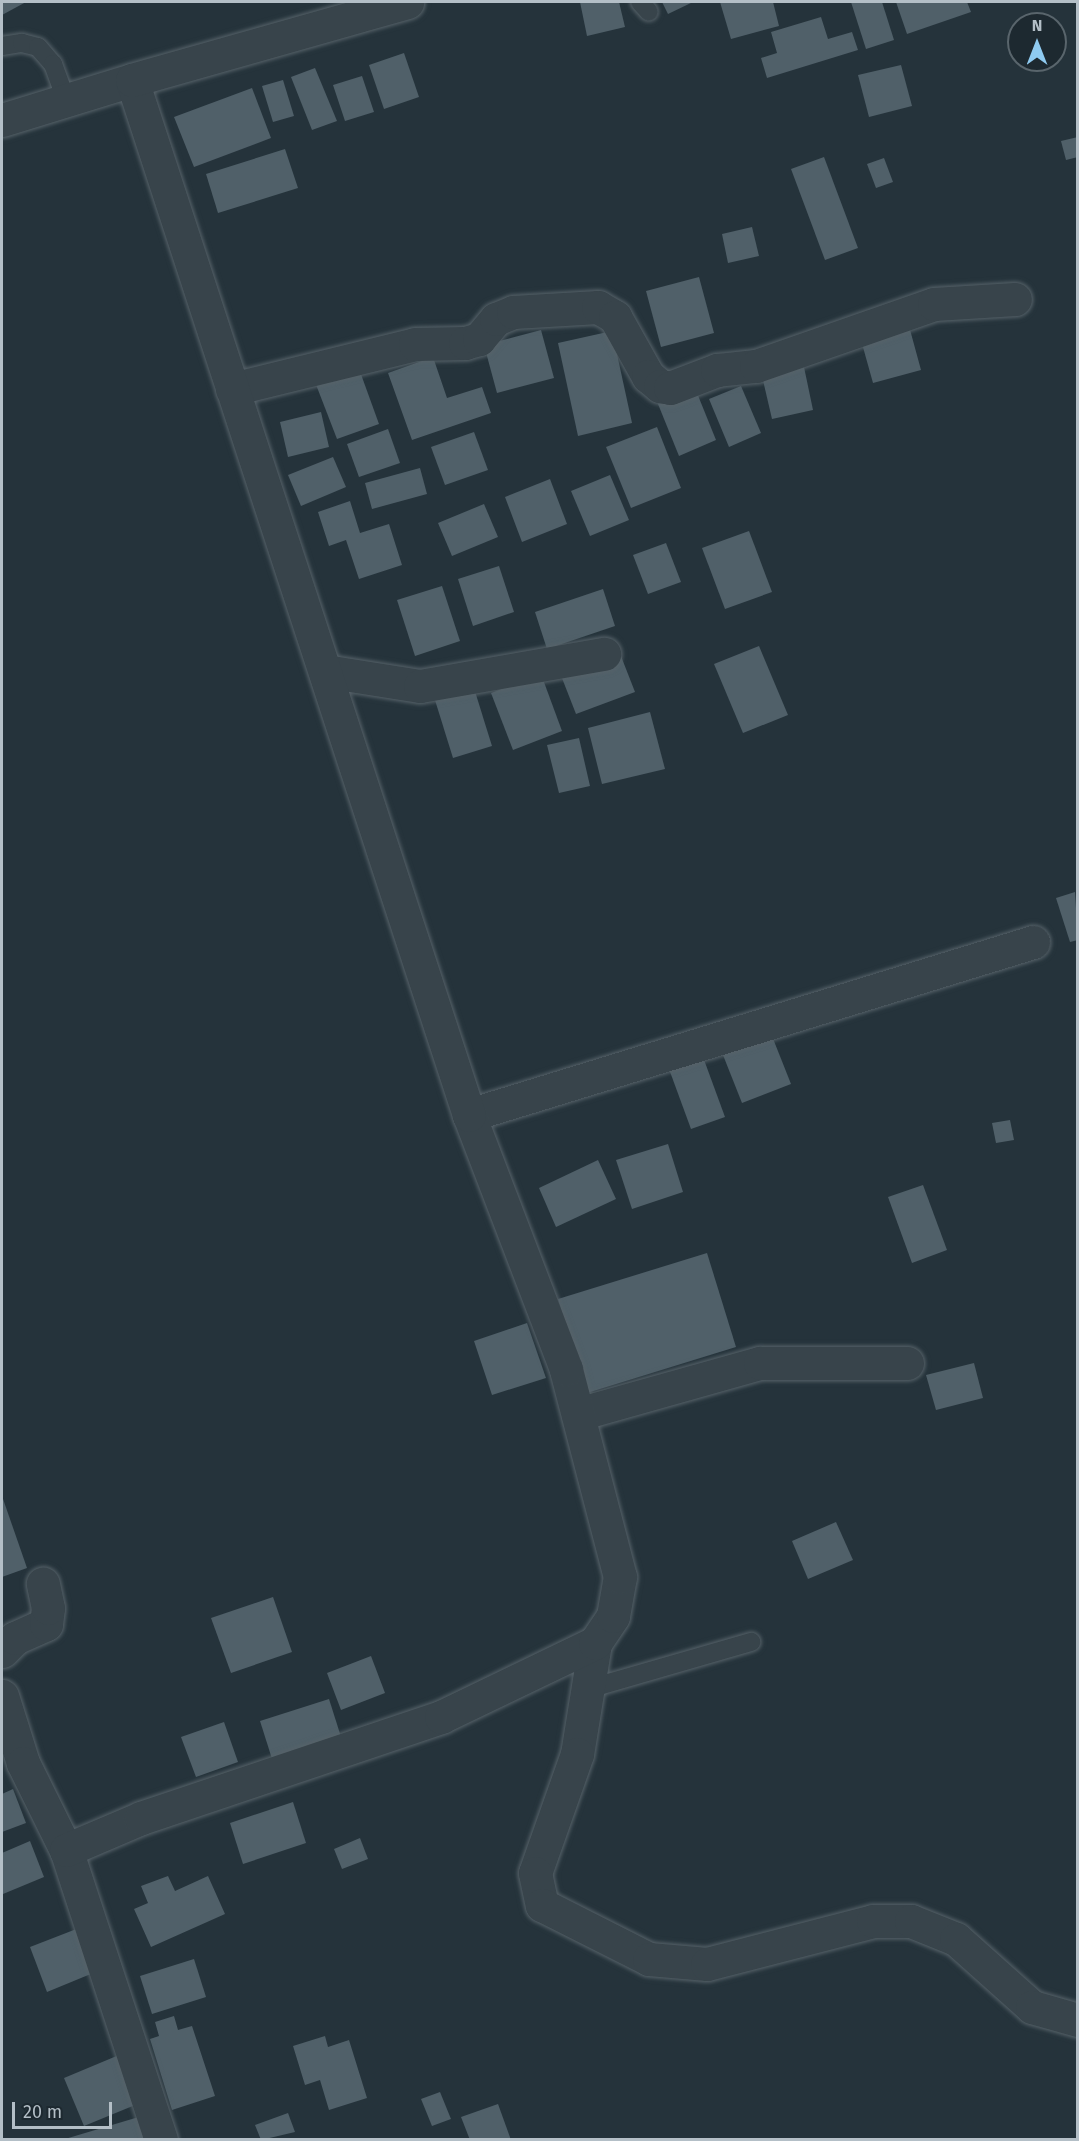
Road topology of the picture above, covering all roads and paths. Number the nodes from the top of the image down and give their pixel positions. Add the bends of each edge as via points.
1 (400, 2) edge
2 (2, 46) edge
3 (132, 80) junction
4 (66, 100) junction
5 (2, 120) edge
6 (1015, 299) dead end
7 (232, 389) junction
8 (604, 654) dead end
9 (325, 671) junction
10 (1033, 942) dead end
11 (470, 1115) junction
12 (907, 1363) dead end
13 (578, 1414) junction
14 (43, 1584) dead end
15 (751, 1642) dead end
16 (595, 1643) junction
17 (2, 1651) edge
18 (588, 1689) junction
19 (2, 1696) edge
20 (66, 1850) junction
21 (1077, 2020) edge
22 (161, 2139) edge

1 - 3 street
2 - 4 lane via 22,43 38,47 53,64
3 - 4 street
3 - 7 street
4 - 5 street
6 - 7 street via 934,304 756,366 717,370 670,388 660,386 648,376 615,317 598,307 513,312 496,319 479,339 465,343 415,344
7 - 9 street
8 - 9 street via 420,686
9 - 11 street
10 - 11 street
11 - 13 street via 566,1369
12 - 13 street via 760,1363
13 - 16 street via 620,1577 613,1616
14 - 17 street via 48,1608 46,1624 15,1638
15 - 18 lane
16 - 18 street
16 - 20 street via 441,1717 141,1818
18 - 21 street via 577,1754 535,1873 542,1905 649,1959 707,1964 873,1922 911,1922 956,1939 1032,2007
19 - 20 street via 23,1763
20 - 22 street

